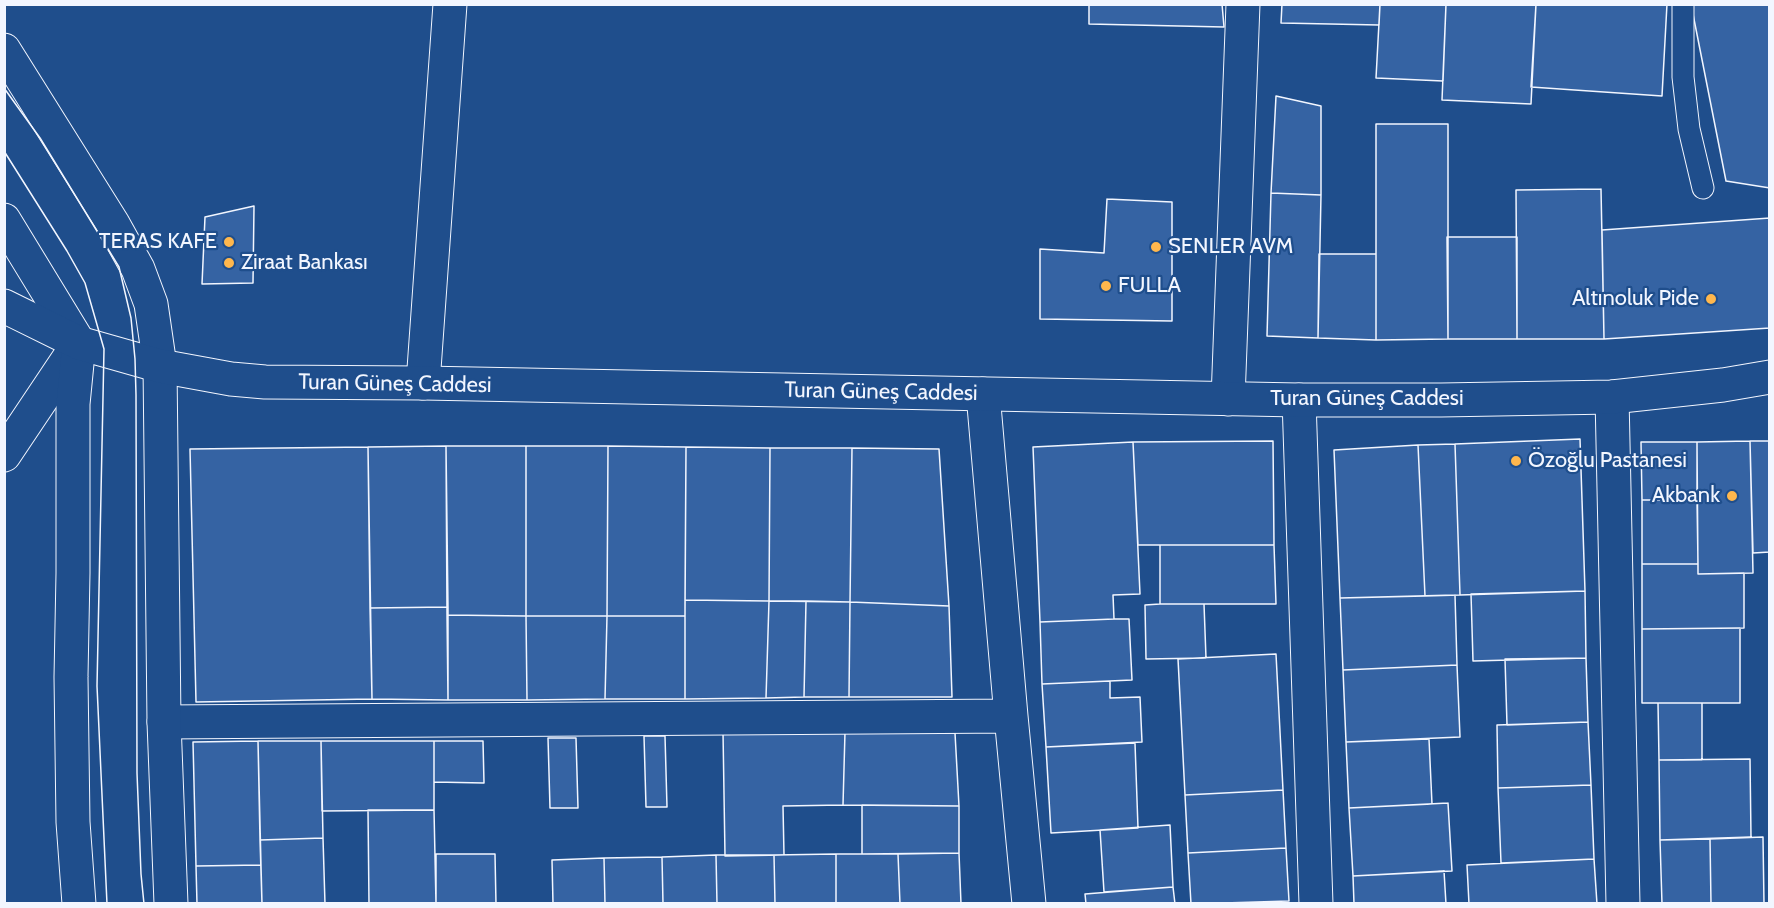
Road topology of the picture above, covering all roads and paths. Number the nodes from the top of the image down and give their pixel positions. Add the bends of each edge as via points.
1 (450, 4) edge
2 (1243, 4) edge
3 (1683, 4) edge
4 (4, 50) edge
5 (1703, 188) dead end
6 (4, 220) edge
7 (4, 306) edge
8 (79, 343) junction
9 (160, 366) junction
10 (1770, 377) edge
11 (423, 384) junction
12 (982, 394) junction
13 (1612, 397) junction
14 (1228, 399) junction
15 (1299, 400) junction
16 (4, 455) edge
17 (1011, 716) junction
18 (164, 722) junction
19 (79, 903) edge
20 (171, 903) edge
21 (1029, 903) edge
22 (1316, 903) edge
23 (1623, 903) edge

1 - 11 main road
2 - 14 main road
3 - 5 lane via 1683,77 1689,129
4 - 9 main road via 138,269 151,304
6 - 8 main road
7 - 8 main road, Turan Güneş Caddesi
8 - 9 main road, Turan Güneş Caddesi
8 - 16 main road
8 - 19 main road via 73,404 70,676
9 - 11 main road, Turan Güneş Caddesi via 265,382
9 - 18 main road
10 - 13 main road, Turan Güneş Caddesi
11 - 12 main road, Turan Güneş Caddesi
12 - 14 main road, Turan Güneş Caddesi
12 - 17 main road
13 - 15 main road, Turan Güneş Caddesi
13 - 23 main road
14 - 15 main road, Turan Güneş Caddesi
15 - 22 main road
17 - 18 main road
17 - 21 main road
18 - 20 main road

